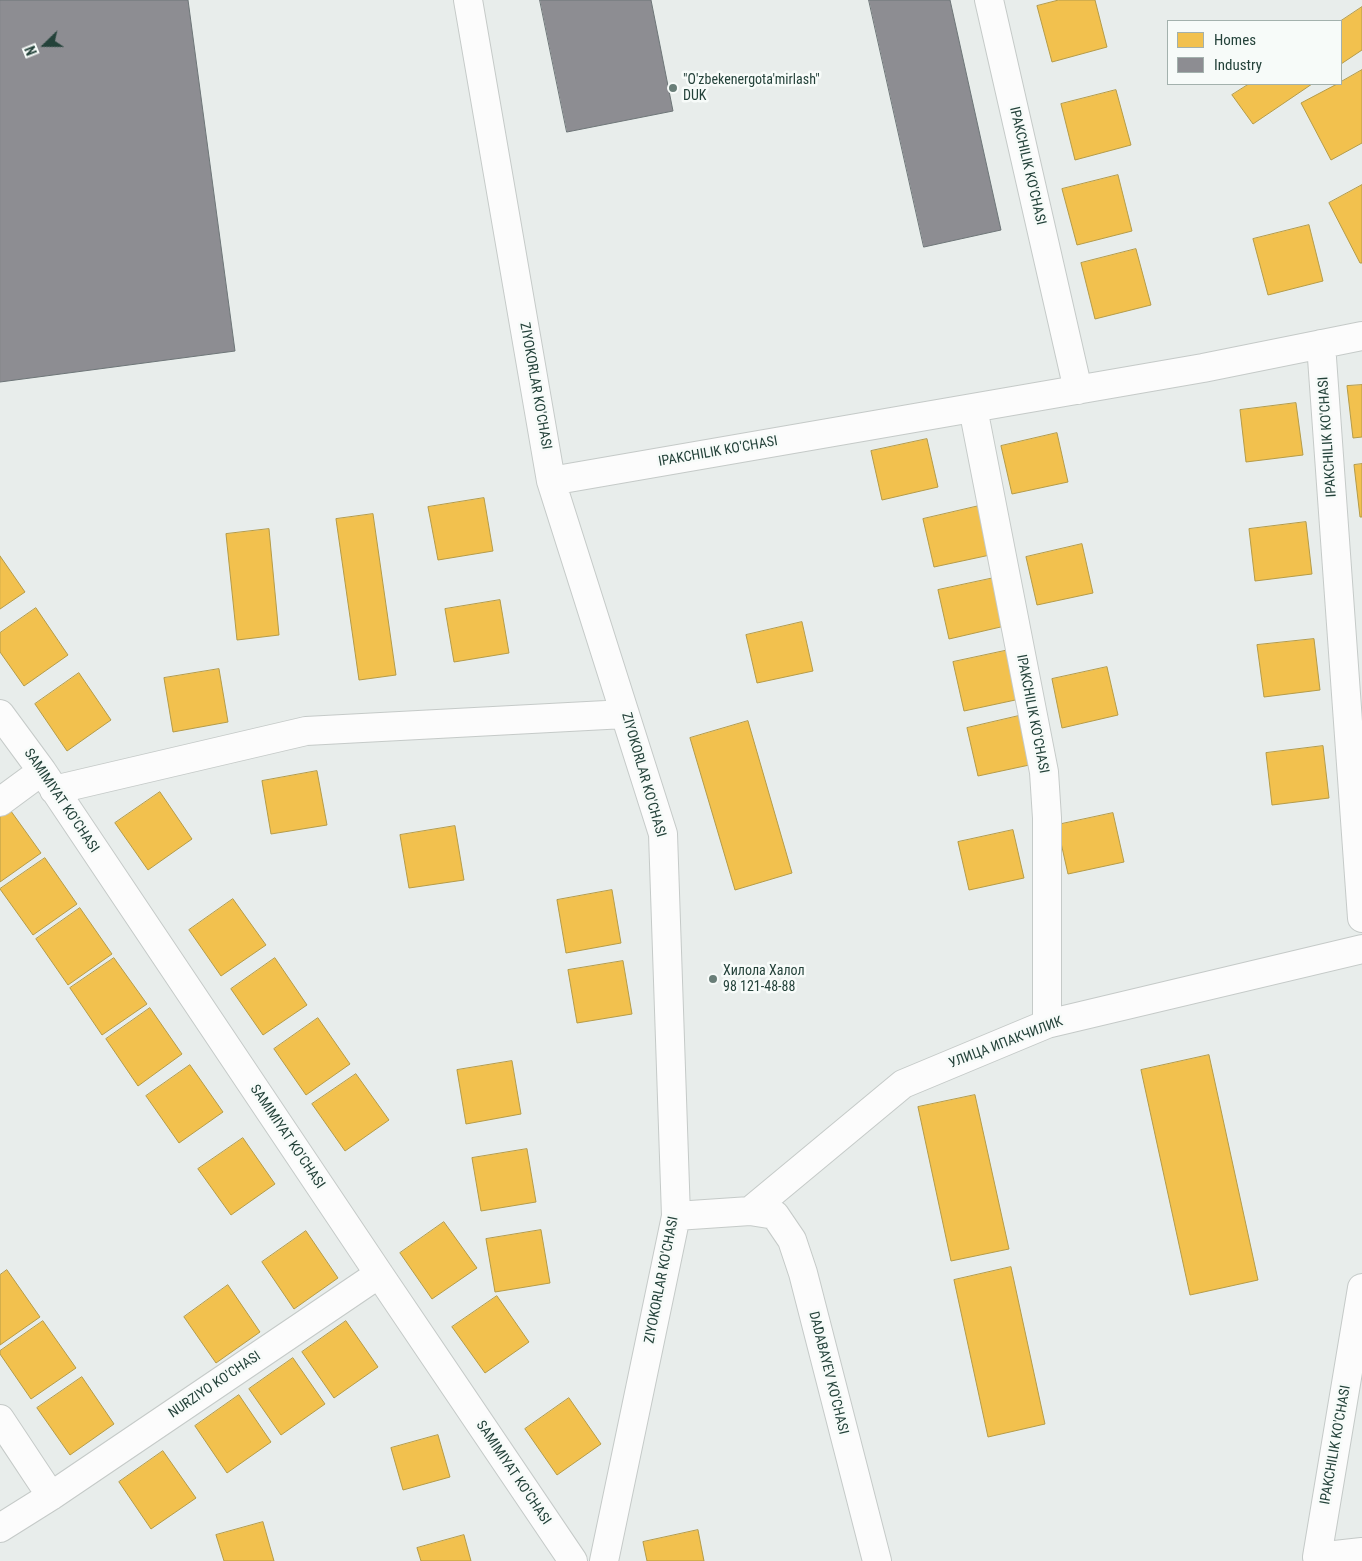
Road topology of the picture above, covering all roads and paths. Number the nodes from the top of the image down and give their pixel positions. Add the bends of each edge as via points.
1 (468, 0) edge
2 (989, 0) edge
3 (1362, 336) edge
4 (1321, 344) junction
5 (1078, 390) junction
6 (973, 408) junction
7 (551, 481) junction
8 (0, 714) edge
9 (625, 714) junction
10 (48, 781) junction
11 (0, 802) edge
12 (1362, 918) edge
13 (1362, 949) edge
14 (1047, 1024) junction
15 (750, 1210) junction
16 (676, 1216) junction
17 (379, 1274) junction
18 (1362, 1288) edge
19 (0, 1419) edge
20 (51, 1496) junction
21 (0, 1528) edge
22 (1362, 1552) edge
23 (573, 1561) edge
24 (604, 1561) edge
25 (877, 1561) edge

1 - 7 street, ZIYOKORLAR KO'CHASI
2 - 5 street, IPAKCHILIK KO'CHASI
3 - 4 street, IPAKCHILIK KO'CHASI
4 - 5 street, IPAKCHILIK KO'CHASI
4 - 12 street, IPAKCHILIK KO'CHASI
5 - 6 street, IPAKCHILIK KO'CHASI
6 - 7 street, IPAKCHILIK KO'CHASI
6 - 14 street, IPAKCHILIK KO'CHASI via 1044,772 1048,818
7 - 9 street, ZIYOKORLAR KO'CHASI
8 - 10 street, SAMIMIYAT KO'CHASI
9 - 10 street via 306,731
9 - 16 street, ZIYOKORLAR KO'CHASI via 663,834
10 - 11 street
10 - 17 street, SAMIMIYAT KO'CHASI
13 - 14 street, УЛИЦА ИПАКЧИЛИК
14 - 15 street, УЛИЦА ИПАКЧИЛИК via 903,1084
15 - 16 street, DADABAYEV KO'CHASI
15 - 25 street, DADABAYEV KO'CHASI via 775,1215 792,1240
16 - 24 street, ZIYOKORLAR KO'CHASI
17 - 20 street, NURZIYO KO'CHASI
17 - 23 street, SAMIMIYAT KO'CHASI
18 - 22 street, IPAKCHILIK KO'CHASI via 1317,1557
19 - 20 street
20 - 21 street, NURZIYO KO'CHASI

